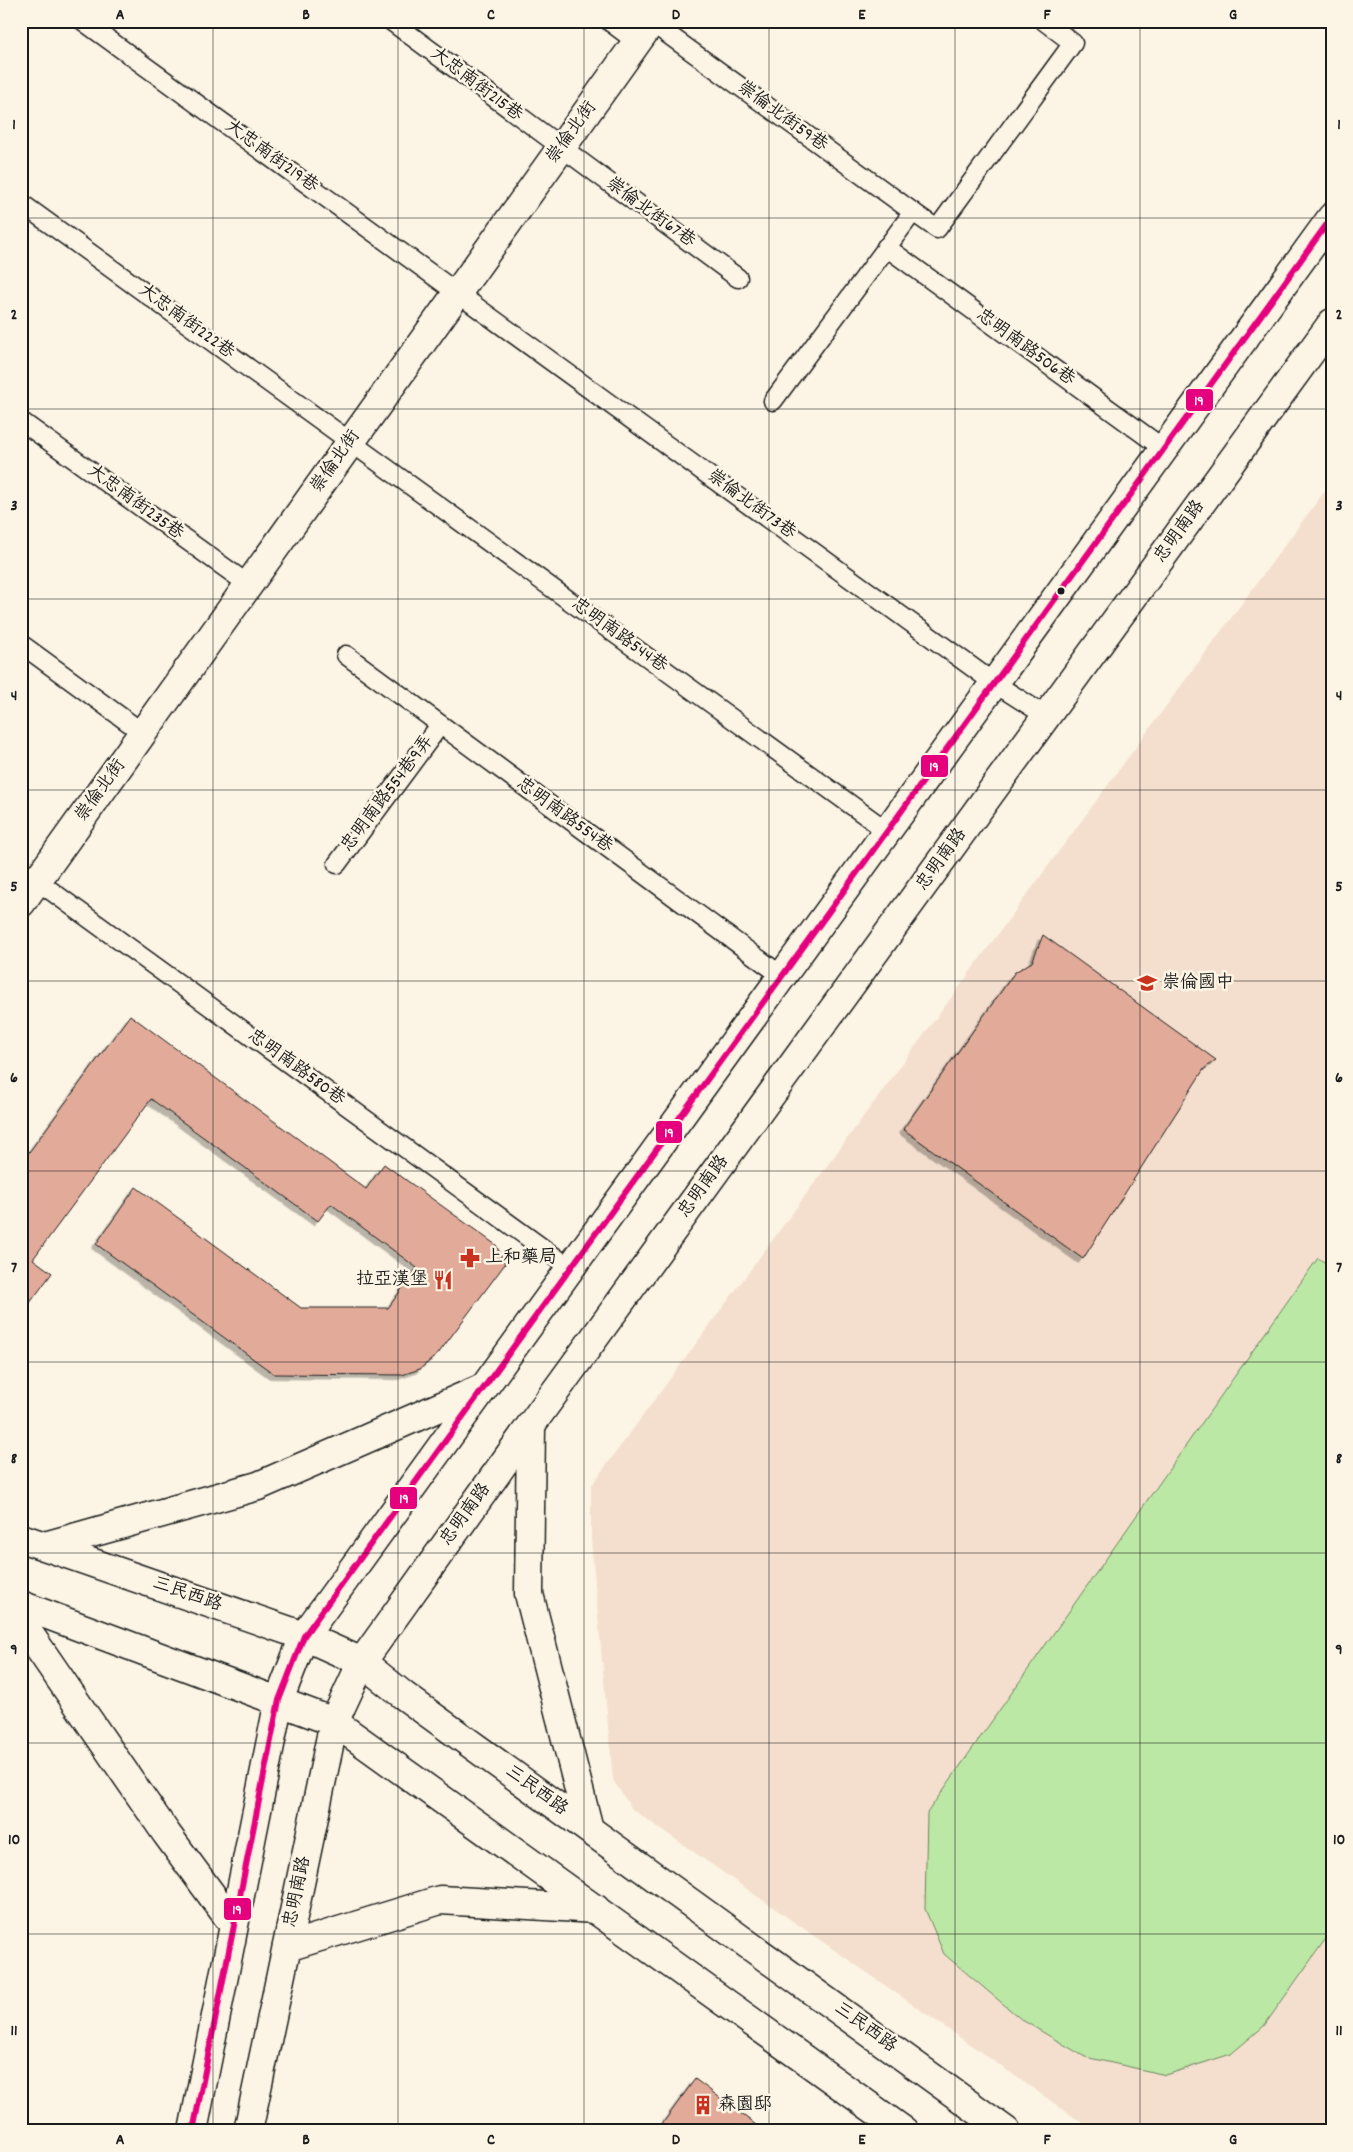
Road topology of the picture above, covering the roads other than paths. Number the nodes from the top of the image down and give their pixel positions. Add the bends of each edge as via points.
1 (83, 21) edge
2 (390, 21) edge
3 (609, 21) edge
4 (1044, 21) edge
5 (646, 28) edge
6 (561, 148) junction
7 (21, 203) edge
8 (913, 212) junction
9 (1332, 217) edge
10 (886, 247) junction
11 (738, 278) dead end
12 (458, 292) junction
13 (1332, 323) edge
14 (773, 401) dead end
15 (21, 421) edge
16 (351, 442) junction
17 (1164, 449) junction
18 (249, 585) junction
19 (21, 644) edge
20 (346, 655) dead end
21 (994, 683) junction
22 (1046, 716) junction
23 (440, 725) junction
24 (143, 733) junction
25 (887, 831) junction
26 (337, 864) dead end
27 (29, 874) edge
28 (21, 903) edge
29 (782, 976) junction
30 (570, 1268) junction
31 (483, 1388) junction
32 (531, 1425) junction
33 (33, 1542) edge
34 (21, 1605) edge
35 (21, 1622) edge
36 (304, 1636) junction
37 (362, 1662) junction
38 (279, 1700) junction
39 (334, 1722) junction
40 (589, 1830) junction
41 (596, 1909) junction
42 (233, 1924) junction
43 (287, 1947) junction
44 (193, 2131) edge
45 (248, 2131) edge
46 (904, 2131) edge
47 (1006, 2131) edge

1 - 12 lane, 大忠南街219巷
2 - 6 lane, 大忠南街215巷
3 - 5 lane, 崇倫北街59巷
4 - 8 lane via 1073,43 938,229
5 - 6 street, 崇倫北街
5 - 8 lane, 崇倫北街59巷
6 - 11 lane, 崇倫北街67巷
6 - 12 street, 崇倫北街
7 - 16 lane, 大忠南街222巷
8 - 10 lane
9 - 17 street
10 - 14 lane
10 - 17 lane, 忠明南路506巷
12 - 16 street, 崇倫北街
12 - 21 lane, 崇倫北街73巷
13 - 22 street, 忠明南路
15 - 18 lane, 大忠南街235巷
16 - 18 street, 崇倫北街
16 - 25 lane, 忠明南路544巷
17 - 21 street
18 - 24 street, 崇倫北街
19 - 24 lane
20 - 23 lane, 忠明南路554巷
21 - 22 lane, 崇倫北街73巷
21 - 25 street
22 - 32 street, 忠明南路
23 - 26 lane, 忠明南路554巷9弄
23 - 29 lane, 忠明南路554巷
24 - 27 street, 崇倫北街
25 - 29 street
27 - 28 street, 崇倫北街
27 - 30 lane, 忠明南路580巷
29 - 30 street
30 - 31 street
31 - 33 street via 258,1486
31 - 36 street
32 - 37 street, 忠明南路
32 - 40 street via 528,1594
33 - 36 street, 三民西路
34 - 38 street
35 - 42 street via 166,1833
36 - 37 street, 三民西路
36 - 38 street
37 - 39 street, 忠明南路
37 - 40 street, 三民西路
38 - 39 street
38 - 42 street
39 - 41 street
39 - 43 street, 忠明南路
40 - 47 street, 三民西路
41 - 43 street via 440,1900
41 - 46 street
42 - 44 street
43 - 45 street, 忠明南路

